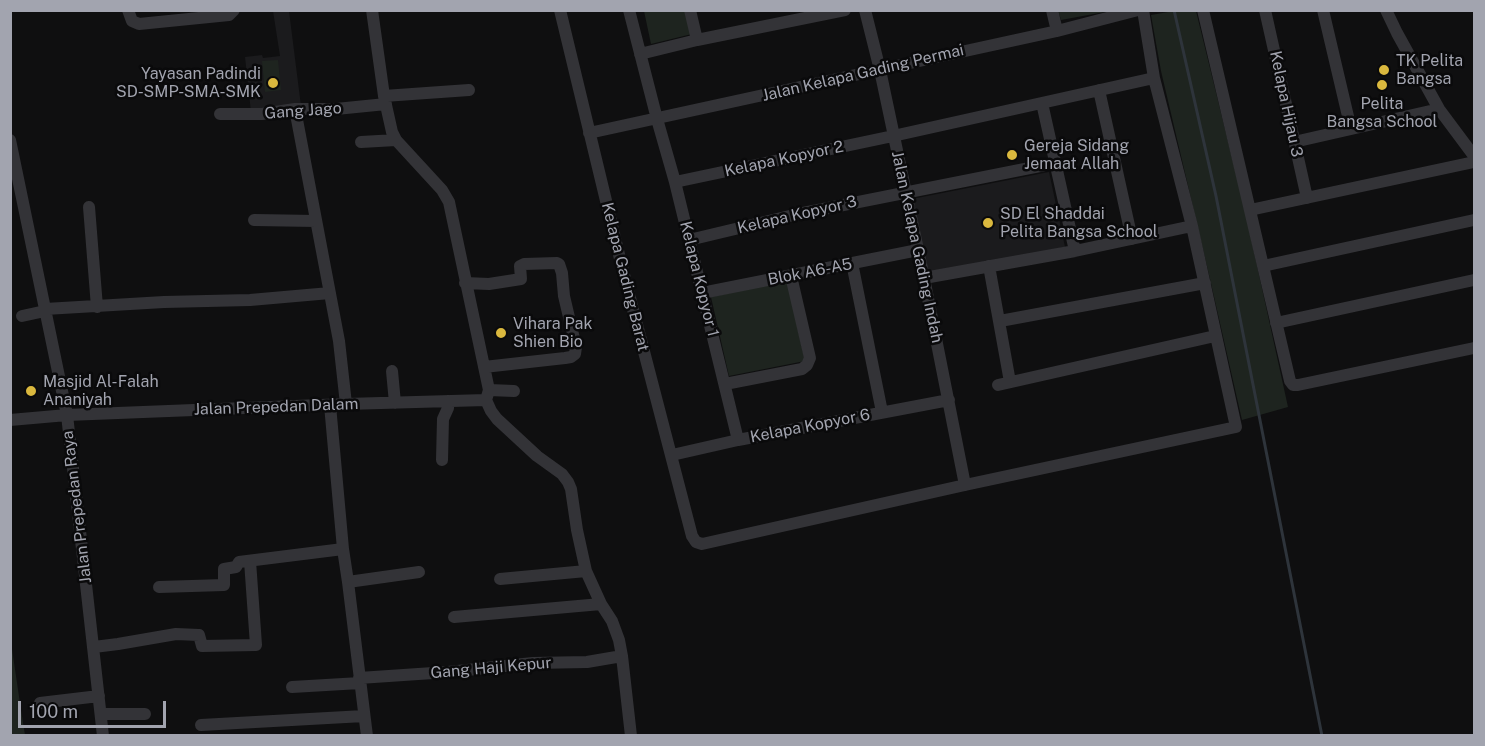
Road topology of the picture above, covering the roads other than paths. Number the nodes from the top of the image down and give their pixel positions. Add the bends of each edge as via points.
1 (128, 10) edge
2 (234, 10) edge
3 (372, 10) edge
4 (560, 10) edge
5 (629, 10) edge
6 (690, 10) edge
7 (844, 10) edge
8 (865, 10) edge
9 (1052, 10) edge
10 (1138, 10) edge
11 (1143, 10) edge
12 (1203, 10) edge
13 (1265, 10) edge
14 (1323, 10) edge
15 (1386, 10) edge
16 (1057, 31) junction
17 (697, 40) junction
18 (640, 54) junction
19 (880, 70) junction
20 (1154, 78) junction
21 (469, 90) dead end
22 (1099, 90) junction
23 (385, 100) junction
24 (1042, 103) junction
25 (296, 109) junction
26 (1439, 109) junction
27 (220, 114) dead end
28 (657, 119) junction
29 (1351, 129) junction
30 (589, 134) junction
31 (893, 136) junction
32 (10, 140) edge
33 (396, 140) junction
34 (361, 142) dead end
35 (1294, 142) junction
36 (1474, 156) edge
37 (1474, 162) edge
38 (1055, 163) junction
39 (675, 182) junction
40 (906, 192) junction
41 (16, 196) edge
42 (1307, 198) junction
43 (89, 207) dead end
44 (1250, 210) junction
45 (254, 220) dead end
46 (1474, 220) edge
47 (316, 221) junction
48 (1192, 226) junction
49 (1132, 239) junction
50 (689, 240) junction
51 (918, 250) junction
52 (1075, 251) junction
53 (852, 263) junction
54 (989, 266) junction
55 (1263, 266) junction
56 (791, 276) junction
57 (924, 278) junction
58 (1474, 280) edge
59 (1205, 282) junction
60 (465, 283) junction
61 (330, 293) junction
62 (702, 293) junction
63 (97, 307) junction
64 (45, 310) junction
65 (22, 316) dead end
66 (1000, 321) junction
67 (1276, 323) junction
68 (1215, 336) junction
69 (1474, 348) edge
70 (484, 367) junction
71 (392, 371) dead end
72 (725, 384) junction
73 (514, 391) dead end
74 (487, 395) junction
75 (949, 400) junction
76 (448, 401) junction
77 (395, 403) junction
78 (346, 404) junction
79 (330, 405) junction
80 (882, 412) junction
81 (67, 415) junction
82 (10, 420) edge
83 (738, 440) junction
84 (672, 455) junction
85 (442, 460) dead end
86 (965, 485) junction
87 (343, 549) junction
88 (250, 561) junction
89 (586, 571) junction
90 (419, 572) dead end
91 (500, 579) dead end
92 (348, 582) junction
93 (159, 587) dead end
94 (601, 604) junction
95 (454, 616) dead end
96 (94, 646) junction
97 (622, 656) junction
98 (360, 680) junction
99 (292, 687) dead end
100 (99, 696) junction
101 (40, 703) dead end
102 (101, 714) junction
103 (145, 714) dead end
104 (364, 716) junction
105 (201, 726) dead end
106 (227, 730) edge
107 (103, 735) edge
108 (367, 735) edge
109 (632, 735) edge

1 - 2 street via 132,21 139,24 229,15
3 - 23 street
4 - 30 street, Kelapa Gading Barat
5 - 18 street, Kelapa Kopyor 1
6 - 17 street
7 - 17 street
8 - 19 street, Jalan Kelapa Gading Indah
9 - 16 street
10 - 16 street, Jalan Kelapa Gading Permai
11 - 20 street
12 - 44 street
13 - 35 street, Kelapa Hijau 3
14 - 29 street
15 - 26 street
16 - 19 street, Jalan Kelapa Gading Permai
17 - 18 street
18 - 28 street, Kelapa Kopyor 1
19 - 28 street, Jalan Kelapa Gading Permai
19 - 31 street, Jalan Kelapa Gading Indah
20 - 22 street, Kelapa Kopyor 2
20 - 48 street
21 - 23 street, Gang Jago
22 - 24 street, Kelapa Kopyor 2
22 - 49 street
23 - 25 street, Gang Jago via 336,109
23 - 33 street
24 - 31 street, Kelapa Kopyor 2
24 - 38 street
25 - 27 street, Gang Jago
25 - 47 street
26 - 29 street
26 - 36 street
28 - 30 street, Jalan Kelapa Gading Permai
28 - 39 street, Kelapa Kopyor 1
29 - 35 street
30 - 84 street, Kelapa Gading Barat
31 - 39 street, Kelapa Kopyor 2
31 - 40 street, Jalan Kelapa Gading Indah
32 - 41 street, Jalan Prepedan Raya
33 - 34 street
33 - 60 street via 447,197
35 - 42 street, Kelapa Hijau 3
37 - 42 street
38 - 40 street, Kelapa Kopyor 3
38 - 52 street
39 - 50 street, Kelapa Kopyor 1
40 - 50 street, Kelapa Kopyor 3
40 - 51 street, Jalan Kelapa Gading Indah
41 - 64 street, Jalan Prepedan Raya
42 - 44 street
43 - 63 street
44 - 55 street
45 - 47 street
46 - 55 street
47 - 61 street
48 - 49 street
48 - 59 street
49 - 52 street
50 - 62 street, Kelapa Kopyor 1
51 - 53 street, Blok A6-A5
51 - 57 street, Jalan Kelapa Gading Indah
52 - 54 street
53 - 56 street, Blok A6-A5
53 - 80 street
54 - 57 street
54 - 66 street
55 - 67 street
56 - 62 street, Blok A6-A5
56 - 72 street via 810,358 807,365
57 - 75 street, Jalan Kelapa Gading Indah
58 - 67 street
59 - 66 street
59 - 68 street
60 - 70 street
60 - 70 street via 521,279 520,266 524,264 557,263 562,273 575,354
61 - 63 street
61 - 78 street
62 - 72 street, Kelapa Kopyor 1
63 - 64 street
64 - 65 street
64 - 81 street, Jalan Prepedan Raya
66 - 68 street via 1004,383
67 - 69 street via 1293,385
68 - 86 street via 1236,427
70 - 74 street
71 - 77 street
72 - 83 street, Kelapa Kopyor 1
73 - 74 street, Jalan Prepedan Dalam
74 - 76 street, Jalan Prepedan Dalam
74 - 89 street via 497,419 568,482
75 - 80 street, Kelapa Kopyor 6
75 - 86 street, Jalan Kelapa Gading Indah
76 - 77 street, Jalan Prepedan Dalam
76 - 85 street via 443,419
77 - 78 street, Jalan Prepedan Dalam
78 - 79 street, Jalan Prepedan Dalam
79 - 81 street, Jalan Prepedan Dalam
79 - 87 street
80 - 83 street, Kelapa Kopyor 6
81 - 82 street, Jalan Prepedan Dalam
81 - 96 street, Jalan Prepedan Raya
83 - 84 street, Kelapa Kopyor 6
84 - 86 street, Kelapa Gading Barat via 692,536 699,544
87 - 88 street
87 - 92 street
88 - 93 street via 224,569 224,585
88 - 96 street via 256,645 202,646 199,635 176,634
89 - 91 street
89 - 94 street
90 - 92 street
92 - 98 street
94 - 95 street
94 - 97 street via 612,621
96 - 100 street, Jalan Prepedan Raya
97 - 98 street, Gang Haji Kepur
97 - 109 street
98 - 99 street, Gang Haji Kepur
98 - 104 street
100 - 101 street
100 - 102 street, Jalan Prepedan Raya
102 - 103 street
102 - 107 street, Jalan Prepedan Raya
104 - 106 street
104 - 108 street
105 - 106 street

